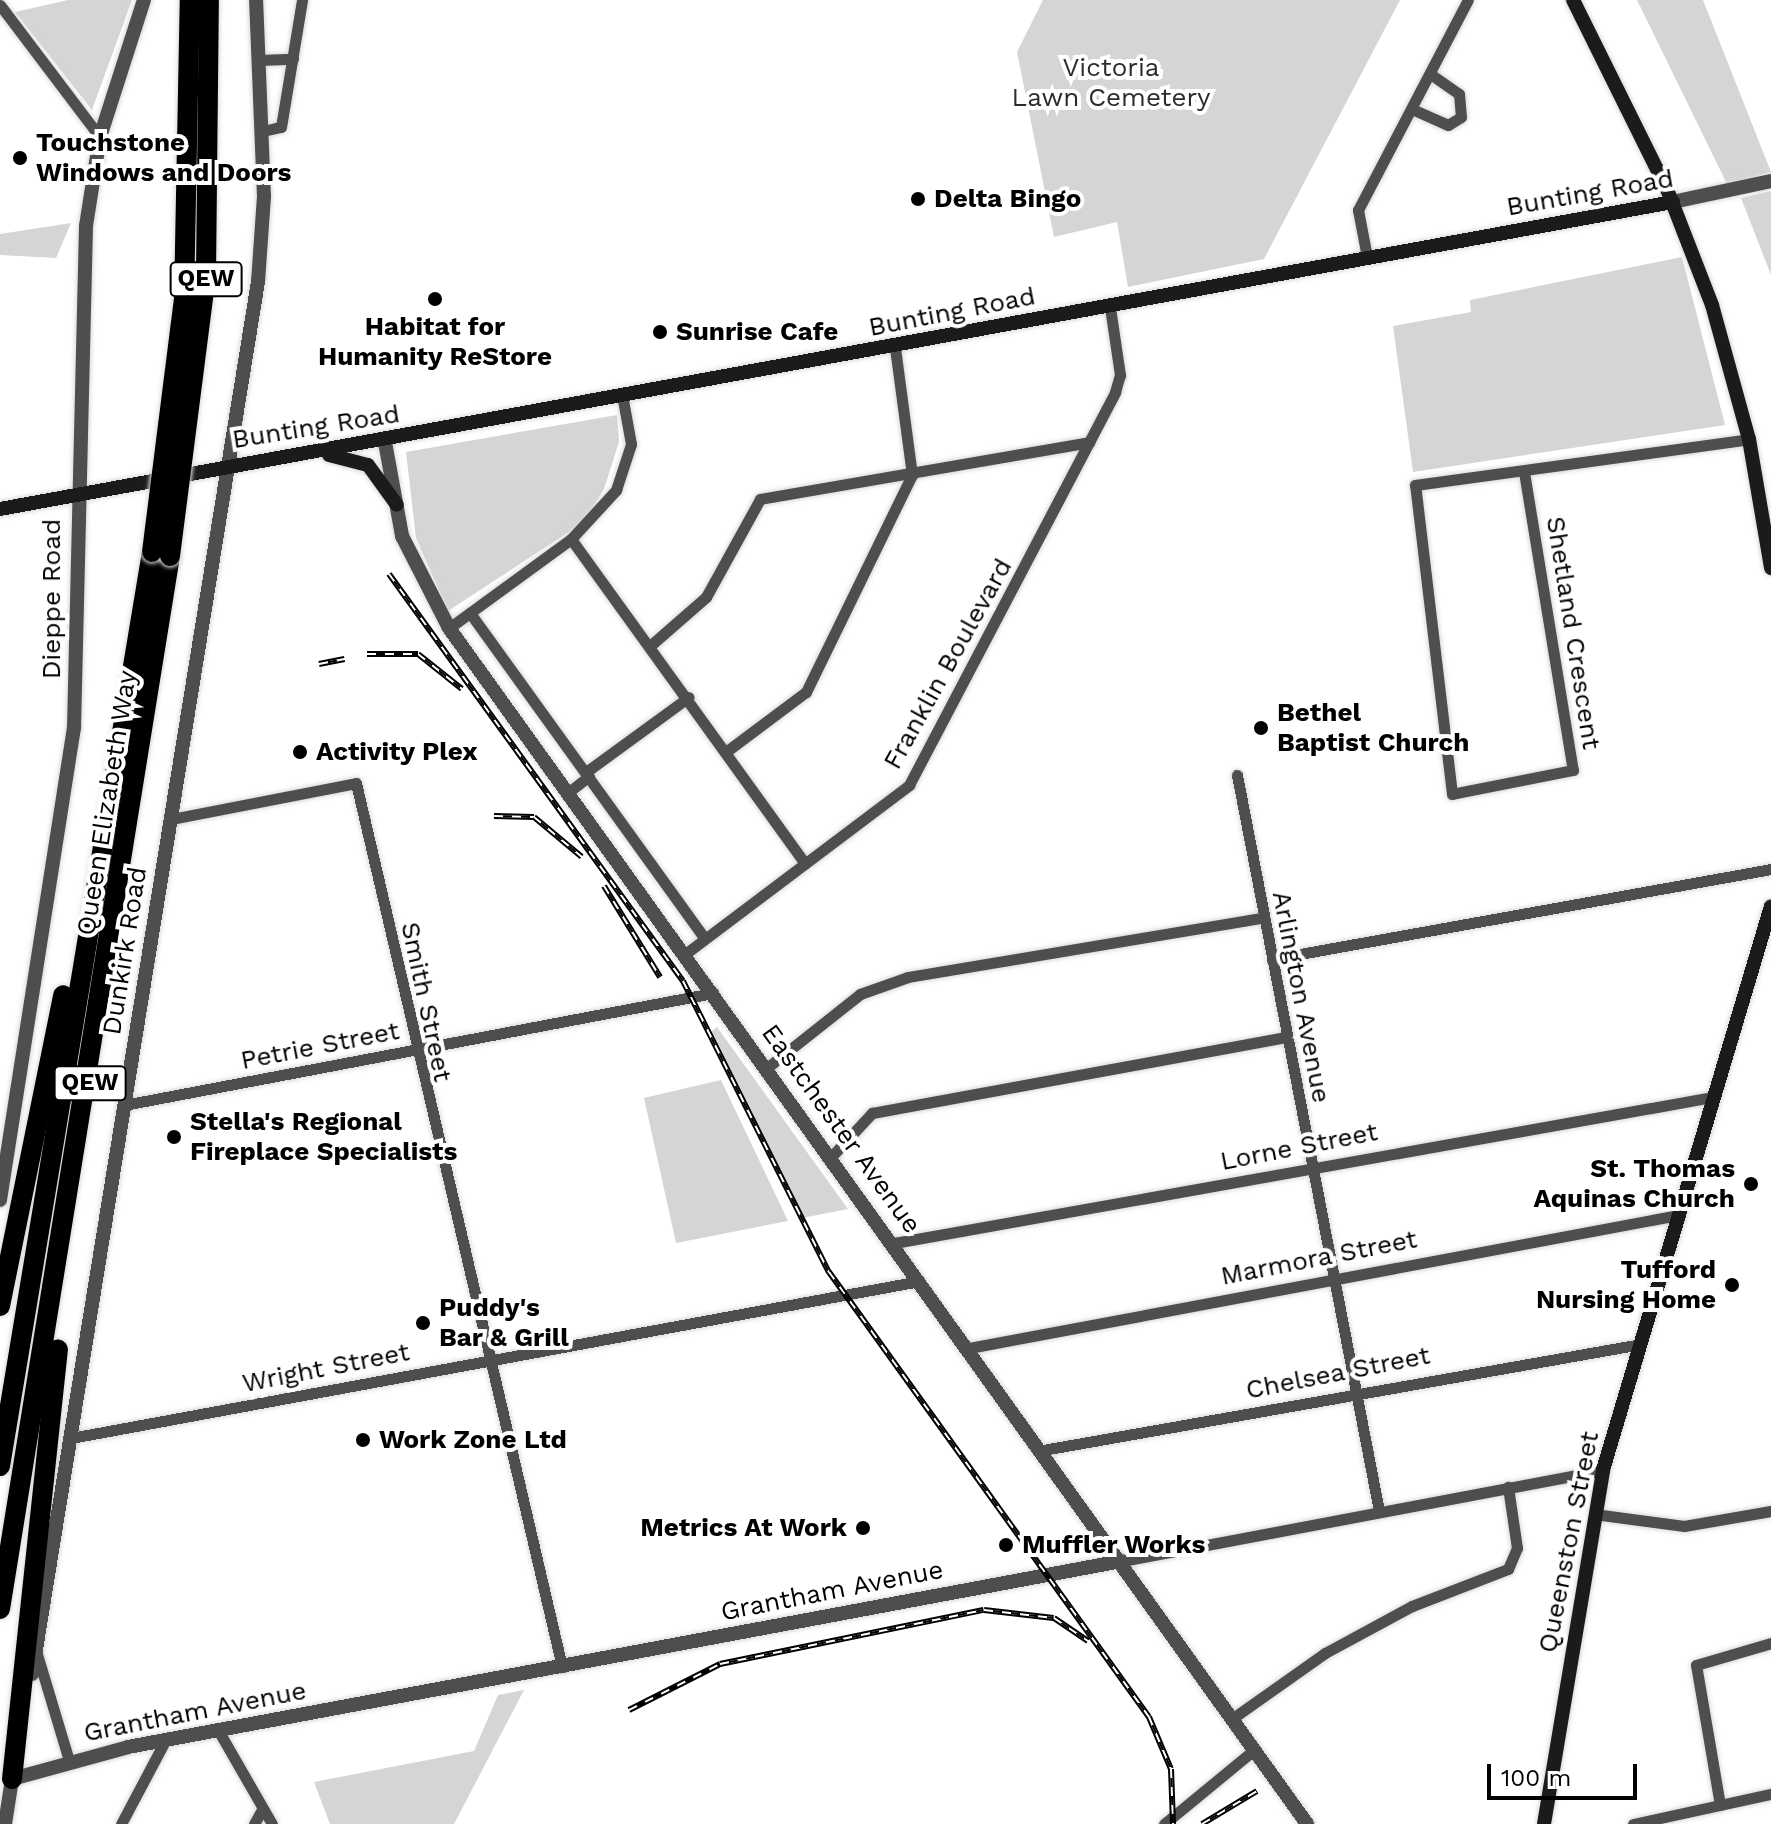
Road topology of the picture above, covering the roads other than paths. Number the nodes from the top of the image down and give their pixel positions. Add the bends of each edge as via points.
1 (144, 0) edge
2 (190, 0) edge
3 (209, 0) edge
4 (256, 0) edge
5 (302, 0) edge
6 (1468, 0) edge
7 (1573, 0) edge
8 (0, 5) edge
9 (293, 59) junction
10 (259, 60) junction
11 (1430, 74) junction
12 (1412, 109) junction
13 (263, 131) junction
14 (100, 137) junction
15 (1771, 181) edge
16 (1673, 202) junction
17 (1367, 257) junction
18 (1110, 307) junction
19 (895, 348) junction
20 (623, 400) junction
21 (1749, 439) junction
22 (385, 442) junction
23 (1089, 442) junction
24 (301, 454) junction
25 (231, 464) junction
26 (1524, 472) junction
27 (912, 475) junction
28 (75, 495) junction
29 (397, 505) junction
30 (0, 509) edge
31 (571, 539) junction
32 (161, 554) junction
33 (1771, 568) edge
34 (470, 613) junction
35 (449, 628) junction
36 (651, 645) junction
37 (689, 697) junction
38 (727, 751) junction
39 (588, 774) junction
40 (1237, 775) dead end
41 (570, 791) junction
42 (171, 819) junction
43 (805, 863) junction
44 (1771, 869) edge
45 (95, 880) junction
46 (1771, 906) edge
47 (1262, 918) junction
48 (704, 938) junction
49 (685, 954) junction
50 (1272, 959) junction
51 (713, 993) junction
52 (1286, 1037) junction
53 (413, 1050) junction
54 (768, 1067) junction
55 (1713, 1097) junction
56 (124, 1105) junction
57 (832, 1156) junction
58 (4, 1158) edge
59 (1312, 1168) junction
60 (0, 1200) edge
61 (1678, 1215) junction
62 (894, 1243) junction
63 (1336, 1278) junction
64 (920, 1281) junction
65 (57, 1282) junction
66 (0, 1306) edge
67 (1641, 1344) junction
68 (969, 1348) junction
69 (487, 1360) junction
70 (1357, 1391) junction
71 (71, 1438) junction
72 (1043, 1450) junction
73 (0, 1466) edge
74 (1603, 1470) junction
75 (1508, 1487) junction
76 (1379, 1511) junction
77 (1771, 1511) edge
78 (1594, 1514) junction
79 (1122, 1561) junction
80 (0, 1609) edge
81 (1771, 1643) edge
82 (36, 1651) junction
83 (562, 1667) junction
84 (1233, 1718) junction
85 (218, 1730) junction
86 (18, 1740) junction
87 (165, 1741) junction
88 (1255, 1749) junction
89 (69, 1761) junction
90 (46, 1764) junction
91 (12, 1779) junction
92 (1771, 1794) edge
93 (1720, 1805) junction
94 (263, 1808) junction
95 (5, 1824) edge
96 (121, 1824) edge
97 (254, 1824) edge
98 (272, 1824) edge
99 (1164, 1824) edge
100 (1307, 1824) edge
101 (1544, 1824) edge
102 (1633, 1824) edge

1 - 14 street, Dieppe Road
2 - 32 highway, Queen Elizabeth Way / QEW, bridge via 185,285
3 - 32 highway, Queen Elizabeth Way / QEW, bridge via 206,275
4 - 10 street, Dunkirk Road
5 - 9 street
6 - 11 street
7 - 16 main road
8 - 14 street
9 - 10 street
9 - 13 street via 281,127
10 - 13 street, Dunkirk Road
11 - 12 street
11 - 12 street via 1459,94 1461,117 1448,125
12 - 17 street via 1358,210
13 - 25 street, Dunkirk Road via 258,282
14 - 28 street, Dieppe Road via 83,262
15 - 16 street, Bunting Road
16 - 17 main road, Bunting Road
16 - 21 main road via 1712,305
17 - 18 main road, Bunting Road
18 - 19 main road, Bunting Road
18 - 23 street, Franklin Boulevard via 1120,375
19 - 20 main road, Bunting Road
19 - 27 street
20 - 22 main road, Bunting Road
20 - 31 street via 627,466
21 - 26 street
21 - 33 main road
22 - 24 main road, Bunting Road
22 - 29 street, Eastchester Avenue
23 - 27 street
23 - 43 street, Franklin Boulevard via 909,785
24 - 25 main road, Bunting Road
24 - 29 main road via 368,465
25 - 28 main road, Bunting Road
25 - 42 street, Dunkirk Road
26 - 26 street, Shetland Crescent via 1573,770 1452,794 1415,485
27 - 36 street via 760,499 706,597
27 - 38 street via 806,692
28 - 30 main road, Bunting Road
28 - 58 street, Dieppe Road via 74,728
29 - 35 street, Eastchester Avenue via 413,567
31 - 34 street
31 - 36 street
32 - 45 highway, Queen Elizabeth Way / QEW
32 - 65 highway, Queen Elizabeth Way / QEW
34 - 35 street
34 - 39 street
35 - 41 street, Eastchester Avenue
36 - 37 street
37 - 38 street
37 - 39 street
38 - 43 street
39 - 41 street
39 - 48 street
40 - 47 street, Arlington Avenue
41 - 49 street, Eastchester Avenue
42 - 53 street, Smith Street via 356,783
42 - 56 street, Dunkirk Road
43 - 48 street, Franklin Boulevard
44 - 50 street
45 - 66 highway via 63,998
45 - 73 highway, Queen Elizabeth Way / QEW
46 - 55 main road, Queenston Street
47 - 50 street, Arlington Avenue
47 - 54 street via 908,977 860,994
48 - 49 street, Franklin Boulevard
49 - 51 street, Eastchester Avenue
50 - 52 street, Arlington Avenue
51 - 53 street, Petrie Street
51 - 54 street, Eastchester Avenue
52 - 57 street via 872,1113
52 - 59 street, Arlington Avenue
53 - 56 street, Petrie Street
53 - 69 street, Smith Street
54 - 57 street, Eastchester Avenue
55 - 59 street, Lorne Street
55 - 61 main road, Queenston Street
56 - 71 street, Dunkirk Road
57 - 62 street, Eastchester Avenue
58 - 60 street, Dieppe Road
59 - 62 street, Lorne Street
59 - 63 street, Arlington Avenue
61 - 63 street, Marmora Street
61 - 67 main road, Queenston Street
62 - 64 street, Eastchester Avenue
63 - 68 street, Marmora Street
63 - 70 street, Arlington Avenue
64 - 68 street, Eastchester Avenue
64 - 69 street, Wright Street
65 - 80 highway, Queen Elizabeth Way / QEW
65 - 86 highway via 59,1338
67 - 70 street, Chelsea Street
67 - 74 main road, Queenston Street
68 - 72 street, Eastchester Avenue
69 - 71 street, Wright Street
69 - 83 street, Smith Street
70 - 72 street, Chelsea Street
70 - 76 street, Arlington Avenue
71 - 82 street, Dunkirk Road
72 - 79 street, Eastchester Avenue
74 - 75 street, Grantham Avenue
74 - 78 main road, Queenston Street
75 - 76 street, Grantham Avenue
75 - 84 street via 1517,1548 1508,1569 1412,1606 1338,1646
76 - 79 street, Grantham Avenue
77 - 78 street via 1684,1526
78 - 101 main road, Queenston Street
79 - 83 street, Grantham Avenue
79 - 84 street, Eastchester Avenue
81 - 93 street via 1696,1665
82 - 86 street, Dunkirk Road
82 - 89 street, Grantham Avenue
83 - 85 street, Grantham Avenue
84 - 88 street, Eastchester Avenue
85 - 87 street, Grantham Avenue
85 - 94 street
86 - 90 street via 27,1759
86 - 91 highway
87 - 89 street, Grantham Avenue
87 - 96 street
88 - 99 street
88 - 100 street, Eastchester Avenue
89 - 90 street, Grantham Avenue
90 - 91 street, Grantham Avenue
91 - 95 street
92 - 93 street
93 - 102 street
94 - 97 street
94 - 98 street

